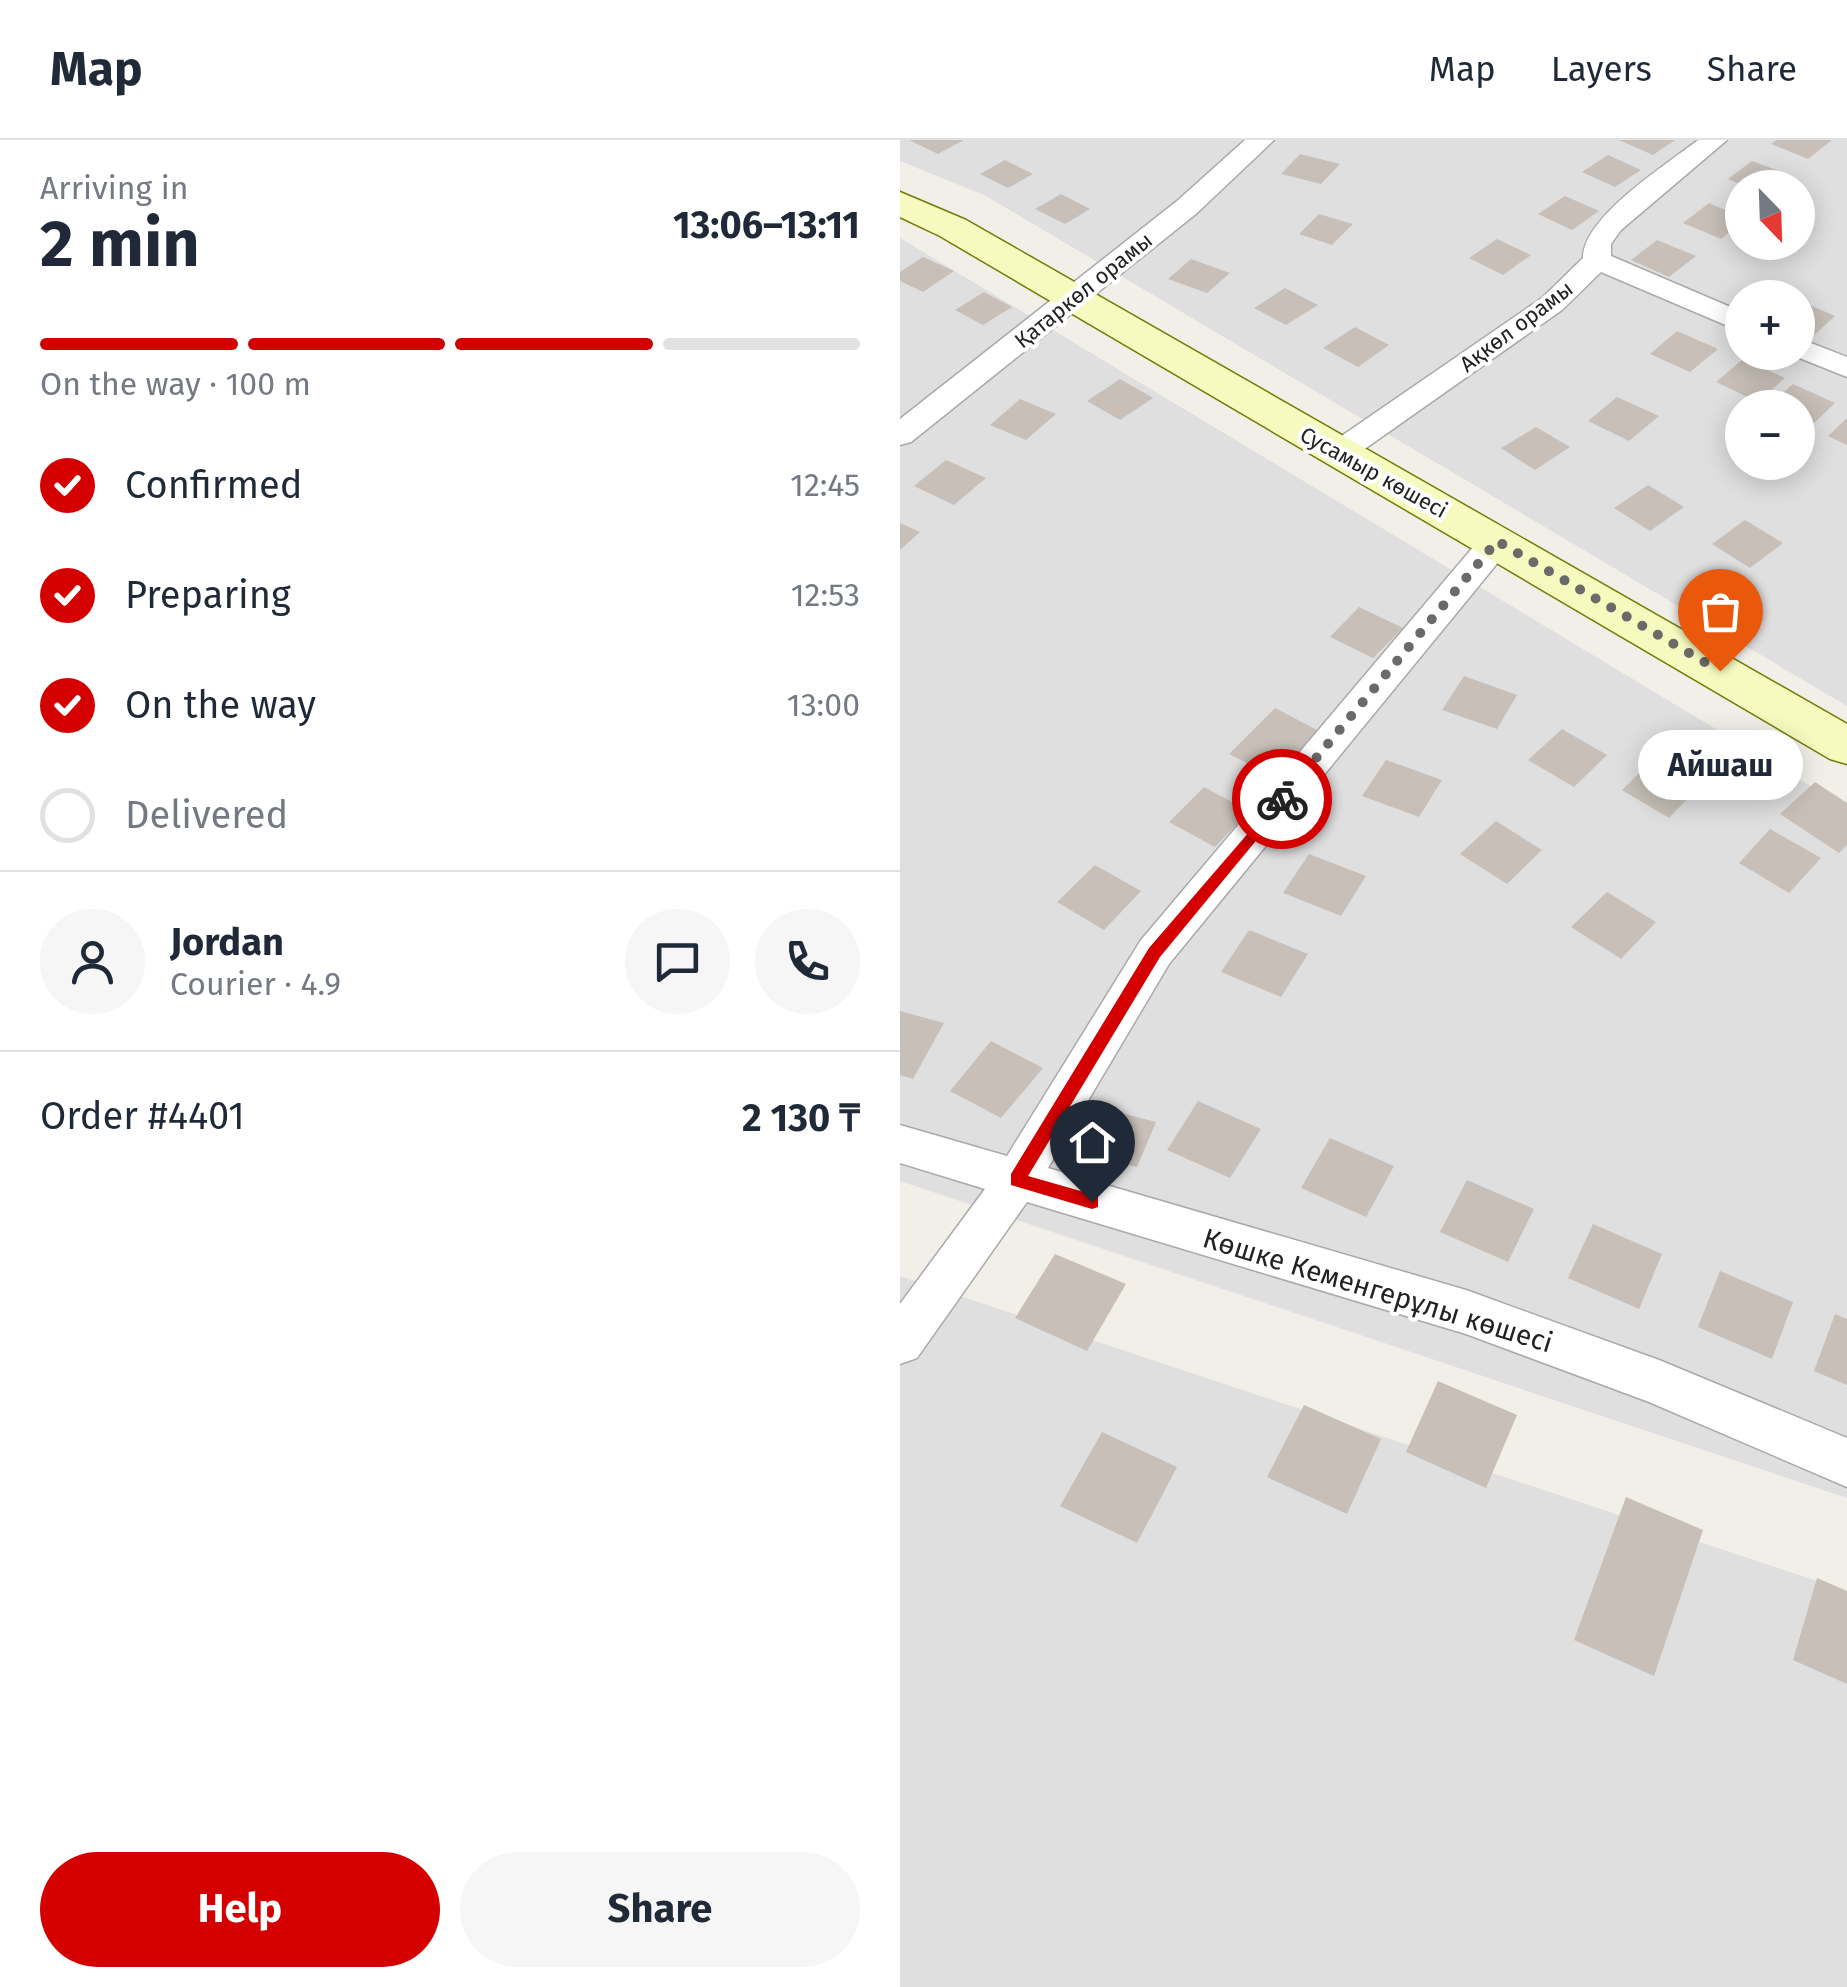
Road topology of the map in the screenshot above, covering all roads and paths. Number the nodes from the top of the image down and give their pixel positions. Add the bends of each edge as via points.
1 (1261, 140) edge
2 (1714, 140) edge
3 (900, 203) edge
4 (1597, 260) junction
5 (1074, 298) junction
6 (1725, 316) edge
7 (1847, 333) edge
8 (1815, 347) edge
9 (1815, 354) edge
10 (1847, 368) edge
11 (900, 435) edge
12 (1338, 453) junction
13 (1497, 541) junction
14 (1847, 746) edge
15 (900, 1144) edge
16 (1017, 1180) junction
17 (900, 1342) edge
18 (1847, 1463) edge

1 - 5 street, Қатаркөл орамы
2 - 4 street, Ақкөл орамы via 1611,224 1597,244
3 - 5 main road, Сусамыр көшесі
4 - 6 street
4 - 12 street, Ақкөл орамы via 1552,304
5 - 11 street, Қатаркөл орамы
5 - 12 main road, Сусамыр көшесі
7 - 8 street
9 - 10 street
12 - 13 main road, Сусамыр көшесі
13 - 14 main road, Сусамыр көшесі
13 - 16 street via 1155,952
15 - 16 street, Көшке Кеменгерұлы көшесі
16 - 17 street
16 - 18 street, Көшке Кеменгерұлы көшесі via 1466,1312 1659,1383

